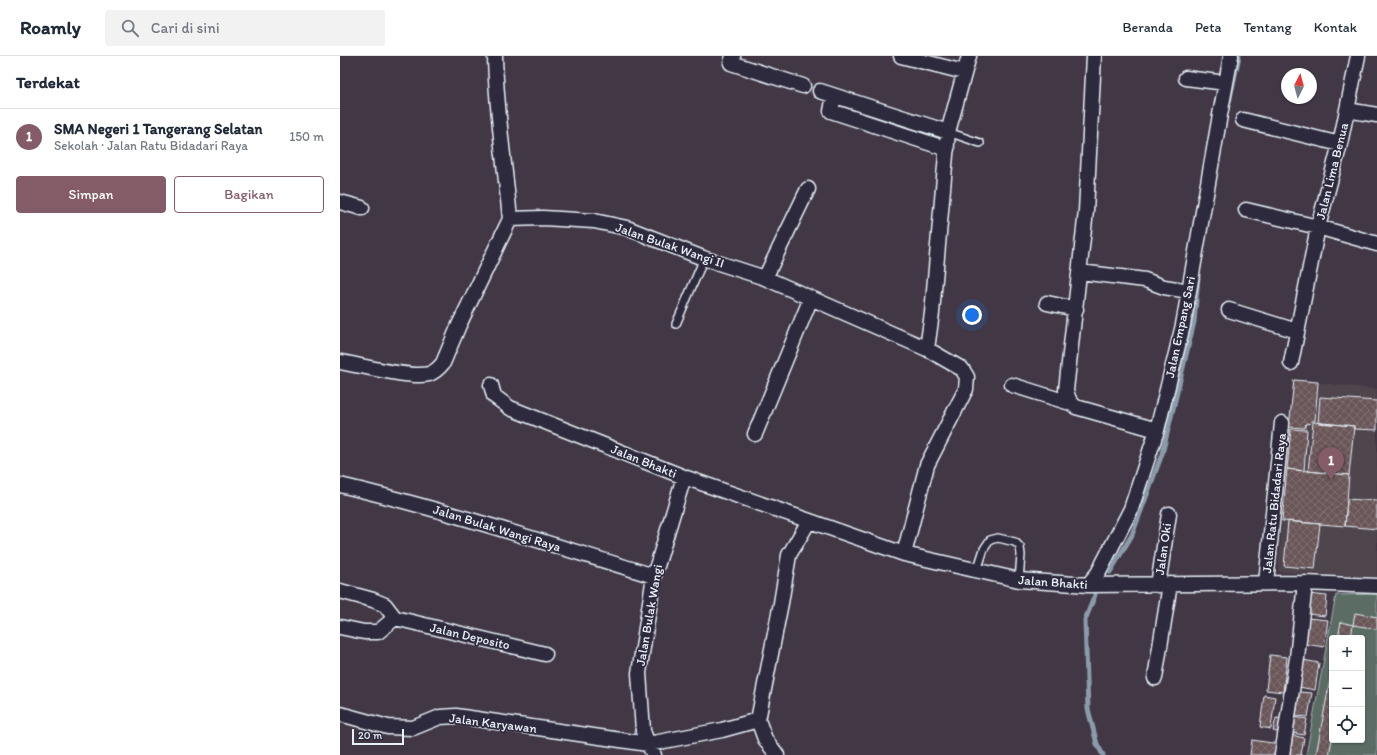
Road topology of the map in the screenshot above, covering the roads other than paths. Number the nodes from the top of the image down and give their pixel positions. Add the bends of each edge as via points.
1 (495, 56) edge
2 (733, 56) edge
3 (901, 56) edge
4 (969, 56) edge
5 (1094, 56) edge
6 (1232, 56) edge
7 (1358, 56) edge
8 (964, 72) junction
9 (1186, 78) dead end
10 (1226, 83) junction
11 (803, 86) dead end
12 (1347, 110) junction
13 (1377, 114) edge
14 (1243, 120) dead end
15 (948, 132) junction
16 (980, 143) dead end
17 (1340, 144) junction
18 (947, 149) junction
19 (808, 189) dead end
20 (340, 202) edge
21 (362, 208) dead end
22 (1246, 210) dead end
23 (510, 219) junction
24 (1318, 227) junction
25 (1377, 244) edge
26 (703, 258) junction
27 (1080, 272) junction
28 (766, 278) junction
29 (1189, 291) junction
30 (811, 298) junction
31 (1047, 304) dead end
32 (1076, 309) junction
33 (1229, 310) dead end
34 (676, 324) dead end
35 (1297, 331) junction
36 (927, 349) junction
37 (340, 362) edge
38 (1291, 364) dead end
39 (491, 385) dead end
40 (1012, 385) dead end
41 (1070, 403) junction
42 (1282, 422) dead end
43 (1157, 430) junction
44 (755, 434) dead end
45 (684, 477) junction
46 (340, 485) edge
47 (1169, 514) dead end
48 (809, 521) junction
49 (904, 554) junction
50 (977, 571) junction
51 (654, 576) junction
52 (1019, 580) junction
53 (1305, 583) junction
54 (1164, 584) junction
55 (1266, 584) junction
56 (1088, 585) junction
57 (1377, 586) edge
58 (340, 591) edge
59 (395, 618) junction
60 (340, 627) edge
61 (545, 654) dead end
62 (1155, 678) dead end
63 (340, 714) edge
64 (758, 720) junction
65 (651, 750) edge
66 (778, 755) edge
67 (1282, 755) edge

1 - 23 street via 499,125
2 - 11 street via 731,63
3 - 8 street
4 - 8 street
5 - 27 street via 1086,211
6 - 10 street, Jalan Empang Sari
7 - 12 street, Jalan Lima Benua
8 - 15 street
9 - 10 street
10 - 29 street, Jalan Empang Sari
12 - 13 street
12 - 17 street, Jalan Lima Benua
14 - 17 street
15 - 16 lane
15 - 18 street
15 - 18 street via 827,94 832,111
17 - 24 street, Jalan Lima Benua
18 - 36 street
19 - 28 street
20 - 21 street
22 - 24 street
23 - 26 street, Jalan Bulak Wangi II via 594,221 627,228
23 - 37 street via 439,368 427,374 407,374
24 - 25 street, Jalan Lima Benua
24 - 35 street
26 - 28 street, Jalan Bulak Wangi II
26 - 34 lane
27 - 29 street via 1137,279
27 - 32 street
28 - 30 street, Jalan Bulak Wangi II
29 - 43 street, Jalan Empang Sari
30 - 36 street, Jalan Bulak Wangi II
30 - 44 street
31 - 32 street
32 - 41 street via 1066,390
33 - 35 street
35 - 38 street
36 - 49 street, Jalan Bulak Wangi II via 962,369 967,378 966,389 927,465
39 - 45 street, Jalan Bhakti via 494,396 510,408
40 - 41 street
41 - 43 street via 1076,407
42 - 55 street, Jalan Ratu Bidadari Raya
43 - 56 street, Jalan Empang Sari via 1131,509 1098,573
45 - 48 street, Jalan Bhakti
45 - 51 street, Jalan Bulak Wangi
46 - 51 street, Jalan Bulak Wangi Raya via 480,522
47 - 54 street, Jalan Oki
48 - 49 street, Jalan Bhakti
48 - 64 street via 789,555
49 - 50 street, Jalan Bhakti
50 - 52 street, Jalan Bhakti
50 - 52 lane via 984,549 990,540 1004,539 1015,542 1020,547 1022,555
51 - 65 street, Jalan Bulak Wangi via 640,673 643,731
52 - 56 street, Jalan Bhakti
53 - 55 street, Jalan Bhakti
53 - 57 street, Jalan Bhakti
53 - 67 street via 1297,658
54 - 55 street, Jalan Bhakti
54 - 56 street, Jalan Bhakti
54 - 62 street, Jalan Oki
58 - 59 street via 385,605
59 - 60 street via 378,632
59 - 61 street, Jalan Deposito
63 - 65 street, Jalan Karyawan via 388,727 413,728 440,717 456,716
64 - 65 street
64 - 66 street via 765,739

